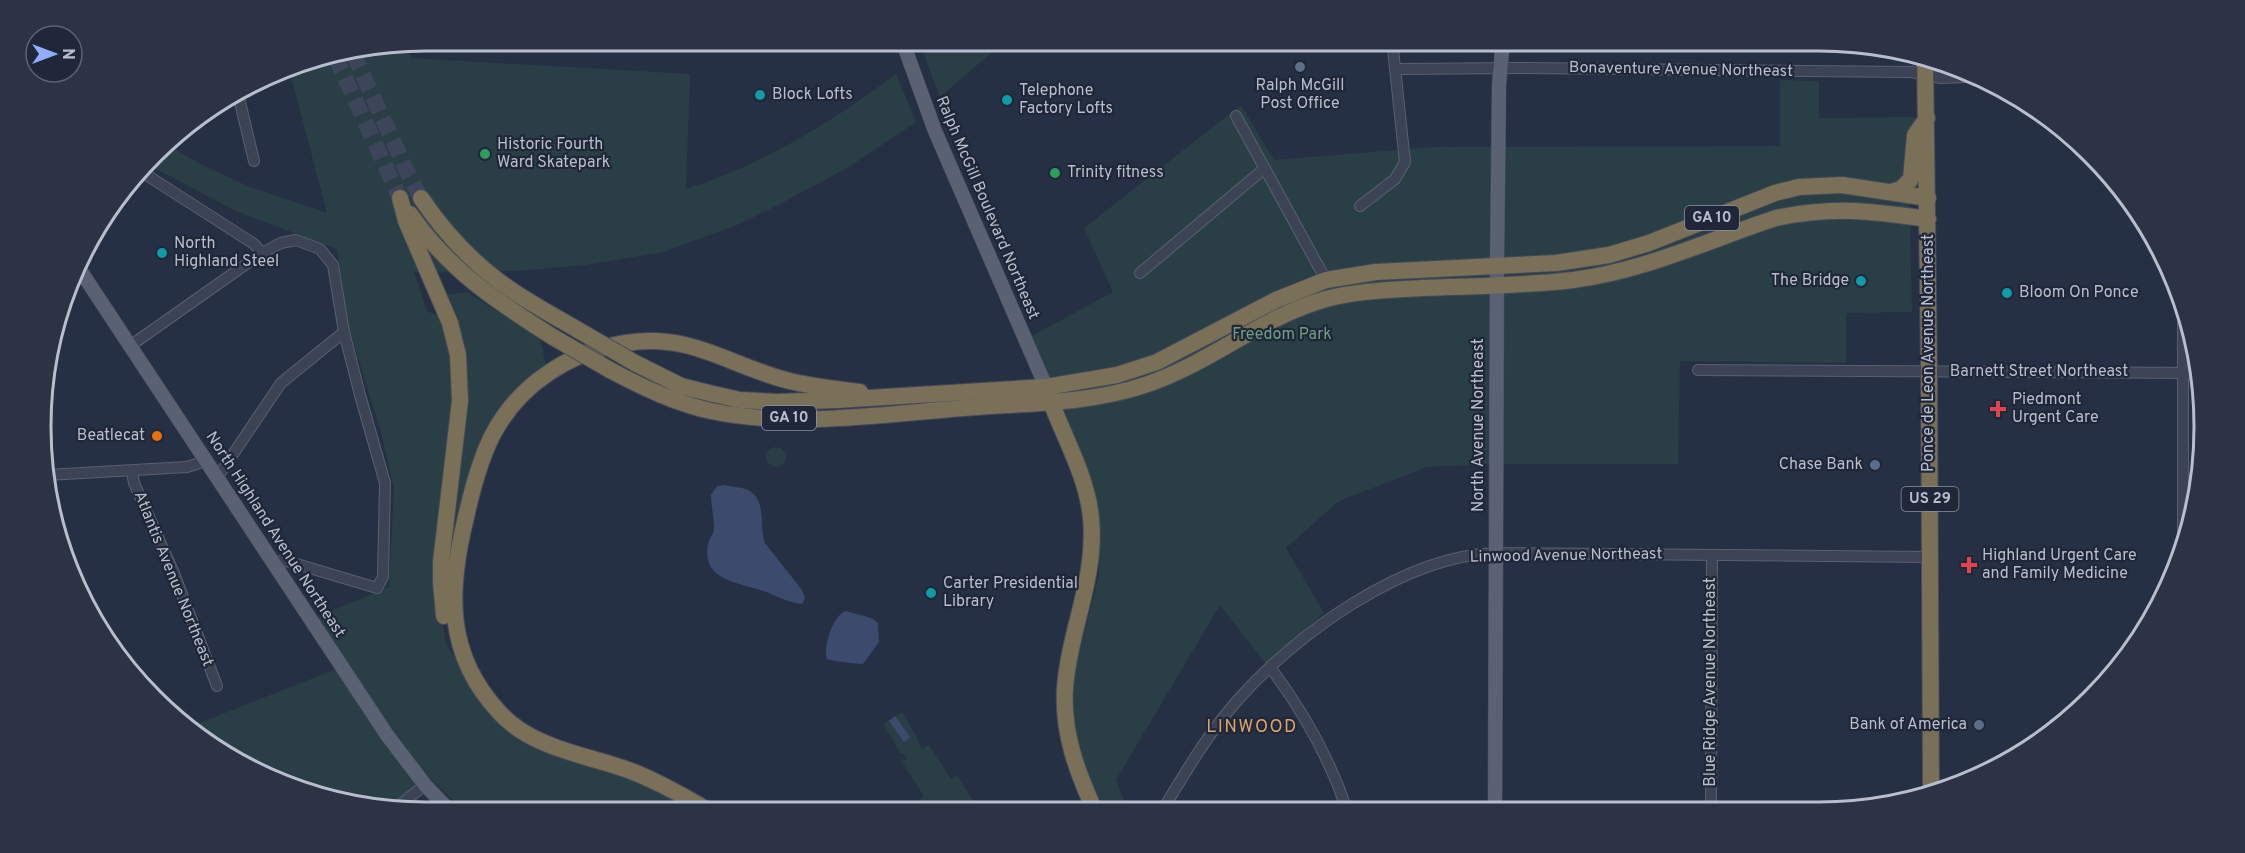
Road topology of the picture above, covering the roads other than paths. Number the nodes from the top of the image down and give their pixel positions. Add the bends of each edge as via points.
1 (906, 51) edge
2 (1394, 51) edge
3 (1502, 51) edge
4 (1925, 67) edge
5 (1396, 69) junction
6 (1501, 69) junction
7 (1925, 76) junction
8 (1955, 77) edge
9 (240, 101) edge
10 (1236, 116) dead end
11 (1927, 117) junction
12 (254, 160) dead end
13 (1265, 168) junction
14 (147, 175) edge
15 (1891, 192) junction
16 (421, 198) tunnel mouth
17 (1928, 198) junction
18 (1360, 206) dead end
19 (1928, 219) junction
20 (262, 254) junction
21 (1497, 265) junction
22 (1140, 273) dead end
23 (83, 275) edge
24 (1326, 280) junction
25 (1497, 285) junction
26 (345, 332) junction
27 (2183, 337) edge
28 (130, 346) junction
29 (1698, 370) dead end
30 (1929, 370) junction
31 (2183, 373) junction
32 (2190, 373) edge
33 (1049, 395) junction
34 (894, 396) junction
35 (206, 460) junction
36 (132, 471) junction
37 (54, 475) edge
38 (217, 478) junction
39 (2182, 519) edge
40 (1495, 553) junction
41 (1712, 555) junction
42 (1930, 557) junction
43 (275, 565) junction
44 (1270, 667) junction
45 (468, 668) junction
46 (217, 686) dead end
47 (1931, 784) edge
48 (425, 785) junction
49 (405, 801) edge
50 (441, 802) edge
51 (693, 802) edge
52 (1091, 802) edge
53 (1168, 802) edge
54 (1344, 802) edge
55 (1495, 802) edge
56 (1711, 802) edge

1 - 33 main road, Ralph McGill Boulevard Northeast via 935,131
2 - 5 street
3 - 6 main road, North Avenue Northeast
4 - 7 highway, Ponce de Leon Avenue Northeast / US 29
5 - 6 street, Bonaventure Avenue Northeast
5 - 18 street via 1405,162 1395,178
6 - 7 street, Bonaventure Avenue Northeast via 1905,72
6 - 21 main road, North Avenue Northeast
7 - 8 street, Bonaventure Avenue Northeast
7 - 11 highway, Ponce de Leon Avenue Northeast / US 29
9 - 12 street
10 - 13 street
11 - 15 highway via 1915,135 1911,179 1908,185
11 - 17 highway, Ponce de Leon Avenue Northeast / US 29
13 - 22 street
13 - 24 street
14 - 20 street via 254,244
15 - 17 highway, GA 10
15 - 21 highway, GA 10 via 1842,185 1799,187 1618,253 1556,263
16 - 34 highway, GA 10, bridge via 454,241 513,291 681,386 740,400 801,402
17 - 19 highway, Ponce de Leon Avenue Northeast / US 29
19 - 25 highway, GA 10 via 1863,210 1800,213 1603,275
19 - 30 highway, Ponce de Leon Avenue Northeast / US 29
20 - 26 street via 296,240 320,249 333,265
20 - 28 street
21 - 24 highway, GA 10 via 1376,272
21 - 25 main road, North Avenue Northeast
23 - 28 main road, North Highland Avenue Northeast
24 - 33 highway, GA 10 via 1276,300 1157,363
25 - 33 highway, GA 10 via 1391,290 1324,300 1269,323 1170,376 1126,391
25 - 40 main road, North Avenue Northeast
26 - 38 street via 281,383
26 - 43 street via 385,483 383,577 377,588 284,560
27 - 31 street
28 - 35 main road, North Highland Avenue Northeast
29 - 30 street, Barnett Street Northeast
30 - 31 street, Barnett Street Northeast
30 - 42 highway, Ponce de Leon Avenue Northeast / US 29
31 - 32 street, Barnett Street Northeast
31 - 39 street
33 - 34 highway, GA 10
33 - 45 highway, GA 10, bridge via 879,416 765,418 710,411 645,389 485,293 449,262 400,198 405,221 442,302 457,346 460,388 441,583 446,625
33 - 52 highway via 1083,484 1091,517 1092,554 1065,686 1065,709 1074,759
34 - 45 highway via 794,382 710,351 665,341 617,344 571,359 553,370 533,384 506,414 492,436 477,474 454,574 456,626
35 - 36 street via 188,467
35 - 38 main road, North Highland Avenue Northeast
36 - 37 street
36 - 46 street, Atlantis Avenue Northeast
38 - 43 main road, North Highland Avenue Northeast
40 - 41 street, Linwood Avenue Northeast
40 - 44 street, Linwood Avenue Northeast via 1453,559 1387,585 1325,622
40 - 55 main road, North Avenue Northeast
41 - 42 street, Linwood Avenue Northeast
41 - 56 street, Blue Ridge Avenue Northeast
42 - 47 highway, Ponce de Leon Avenue Northeast / US 29
43 - 48 main road, North Highland Avenue Northeast via 387,735
44 - 53 street, Linwood Avenue Northeast via 1207,738
44 - 54 street via 1314,735
45 - 51 highway via 499,714 534,738 652,779
48 - 49 street
48 - 50 main road, North Highland Avenue Northeast

